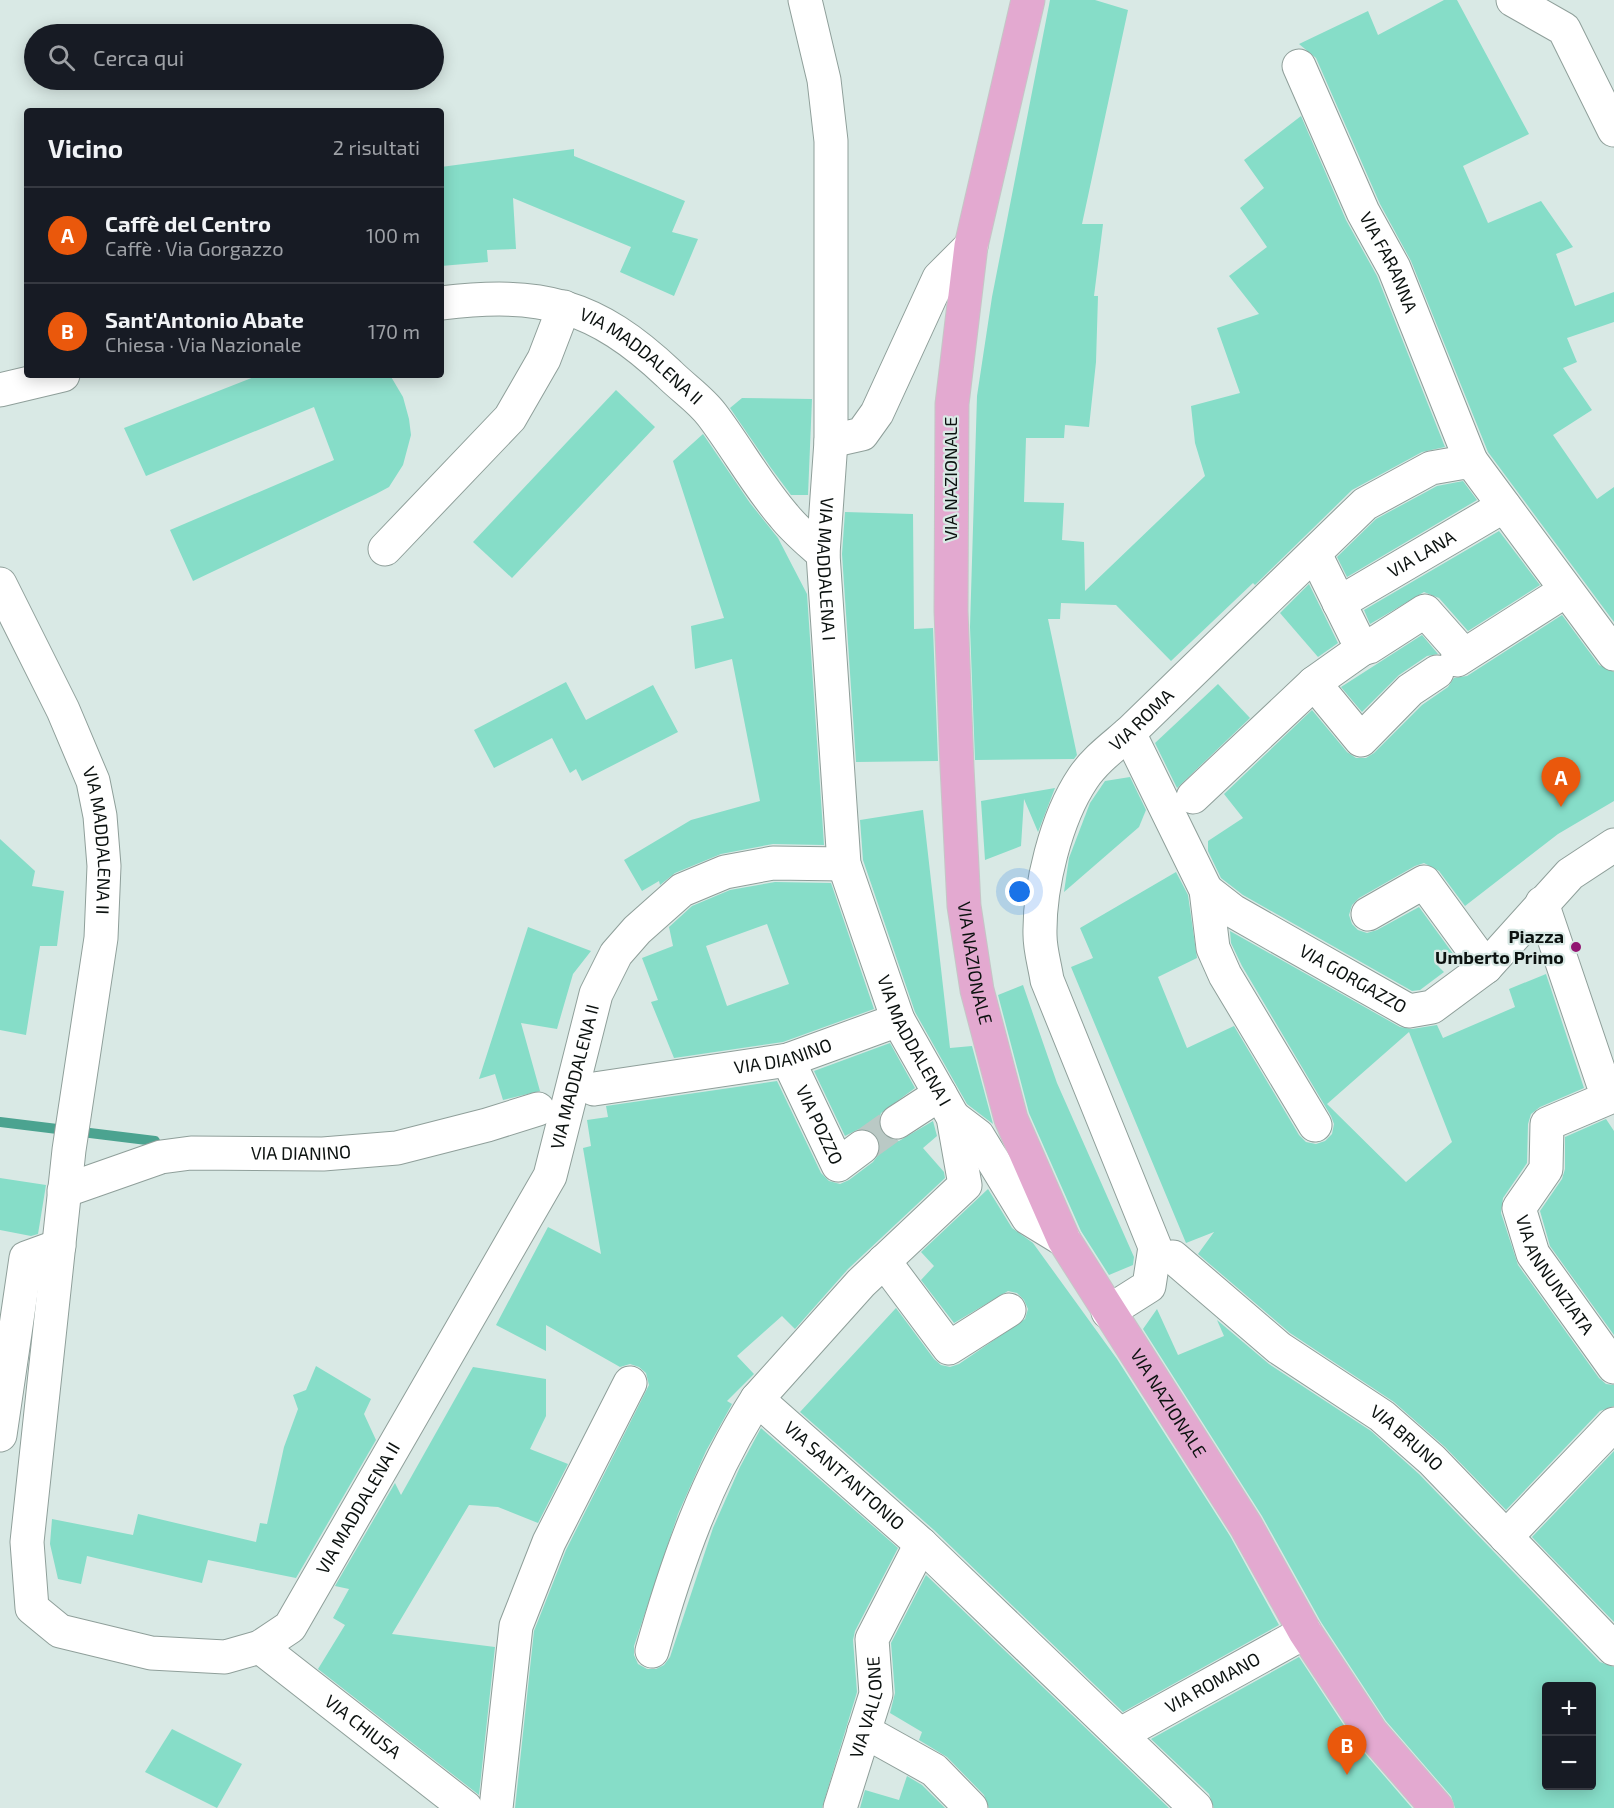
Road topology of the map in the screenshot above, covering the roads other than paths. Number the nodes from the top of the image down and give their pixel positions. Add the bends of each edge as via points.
1 (805, 0) edge
2 (1028, 0) edge
3 (1513, 0) edge
4 (1550, 0) edge
5 (1564, 29) junction
6 (1299, 66) dead end
7 (1614, 130) edge
8 (971, 246) junction
9 (444, 303) edge
10 (564, 307) junction
11 (50, 378) edge
12 (0, 390) edge
13 (831, 441) junction
14 (1471, 461) junction
15 (1504, 506) junction
16 (385, 549) dead end
17 (823, 554) junction
18 (1315, 554) junction
19 (0, 584) edge
20 (1565, 591) junction
21 (1339, 603) junction
22 (1362, 649) junction
23 (1614, 654) edge
24 (1453, 662) junction
25 (1314, 683) junction
26 (1130, 733) junction
27 (1193, 798) dead end
28 (1614, 845) edge
29 (844, 864) junction
30 (1206, 890) junction
31 (1542, 903) junction
32 (1368, 914) dead end
33 (1486, 967) junction
34 (898, 1020) junction
35 (788, 1059) junction
36 (594, 1089) dead end
37 (1605, 1100) edge
38 (946, 1105) junction
39 (538, 1109) dead end
40 (897, 1122) tunnel mouth
41 (1315, 1125) dead end
42 (862, 1147) tunnel mouth
43 (64, 1191) junction
44 (1064, 1240) junction
45 (59, 1246) junction
46 (1173, 1257) dead end
47 (884, 1261) junction
48 (1009, 1310) dead end
49 (1108, 1312) junction
50 (1614, 1367) edge
51 (630, 1383) dead end
52 (757, 1399) junction
53 (1614, 1424) edge
54 (0, 1435) edge
55 (1506, 1537) junction
56 (921, 1544) junction
57 (1305, 1632) junction
58 (260, 1647) junction
59 (1614, 1649) edge
60 (652, 1651) dead end
61 (864, 1731) junction
62 (1120, 1734) junction
63 (466, 1808) edge
64 (496, 1808) edge
65 (840, 1808) edge
66 (971, 1808) edge
67 (1196, 1808) edge
68 (1437, 1808) edge

1 - 13 street, VIA MADDALENA I via 824,80 831,141
2 - 8 main road, VIA NAZIONALE
3 - 5 street
4 - 5 street
5 - 7 street
6 - 14 street, VIA FARANNA via 1363,212 1398,278
8 - 13 street via 939,278 877,413 862,434
8 - 44 main road, VIA NAZIONALE via 952,404 951,611 964,906 977,990 1011,1119
9 - 10 street, VIA MADDALENA II via 490,297 539,300
10 - 16 street via 544,359 510,418
10 - 17 street, VIA MADDALENA II via 585,313 621,334 710,413 784,516
11 - 12 street
13 - 17 street, VIA MADDALENA I
14 - 15 street
14 - 18 street, VIA ROMA via 1431,468 1365,504
15 - 20 street
15 - 21 street, VIA LANA
17 - 29 street, VIA MADDALENA I
18 - 21 street
18 - 26 street, VIA ROMA
19 - 43 street, VIA MADDALENA II via 68,720 93,781 100,816 104,866 101,938
20 - 23 street
20 - 24 street
21 - 22 street
22 - 24 street via 1425,611
22 - 25 street
24 - 25 street via 1410,690 1361,740
25 - 27 street
26 - 30 street, VIA GORGAZZO
26 - 49 street, VIA ROMA via 1083,778 1060,827 1044,884 1040,936 1047,980 1155,1247 1149,1286
28 - 31 street, VIA GORGAZZO via 1570,874
29 - 34 street, VIA MADDALENA I
29 - 58 street, VIA MADDALENA II via 773,863 725,872 682,890 616,954 596,994 550,1176 307,1601 290,1626
30 - 33 street, VIA GORGAZZO via 1233,911 1409,1011 1432,1007
30 - 41 street, VIA GORGAZZO via 1213,948 1221,966
31 - 33 street, VIA GORGAZZO
31 - 37 street
32 - 33 street via 1424,882
34 - 35 street, VIA DIANINO
34 - 38 street, VIA MADDALENA I
35 - 36 street, VIA DIANINO
35 - 42 street, VIA POZZO via 838,1165
37 - 50 street, VIA ANNUNZIATA via 1547,1124 1546,1169 1519,1208 1533,1254
38 - 40 street
38 - 44 street via 978,1136 1028,1218
38 - 47 street via 964,1185
39 - 43 street, VIA DIANINO via 397,1148 323,1154 191,1153 161,1157
43 - 45 street, VIA MADDALENA II
44 - 49 main road, VIA NAZIONALE
45 - 54 street via 26,1258
45 - 58 street, VIA MADDALENA II via 27,1542 32,1608 60,1631 151,1653 225,1657
46 - 55 street, VIA BRUNO via 1279,1348 1382,1416 1432,1460
47 - 48 street via 949,1348
47 - 52 street
49 - 57 main road, VIA NAZIONALE via 1246,1526
51 - 64 street via 549,1542 516,1626
52 - 56 street, VIA SANT'ANTONIO
52 - 60 street via 707,1489 671,1583
53 - 55 street
55 - 59 street, VIA BRUNO
56 - 61 street, VIA VALLONE via 872,1639 876,1694
56 - 62 street, VIA SANT'ANTONIO
57 - 62 street, VIA ROMANO
57 - 68 main road, VIA NAZIONALE via 1371,1732
58 - 63 street, VIA CHIUSA
61 - 65 street, VIA VALLONE
61 - 66 street via 934,1770
62 - 67 street, VIA SANT'ANTONIO

